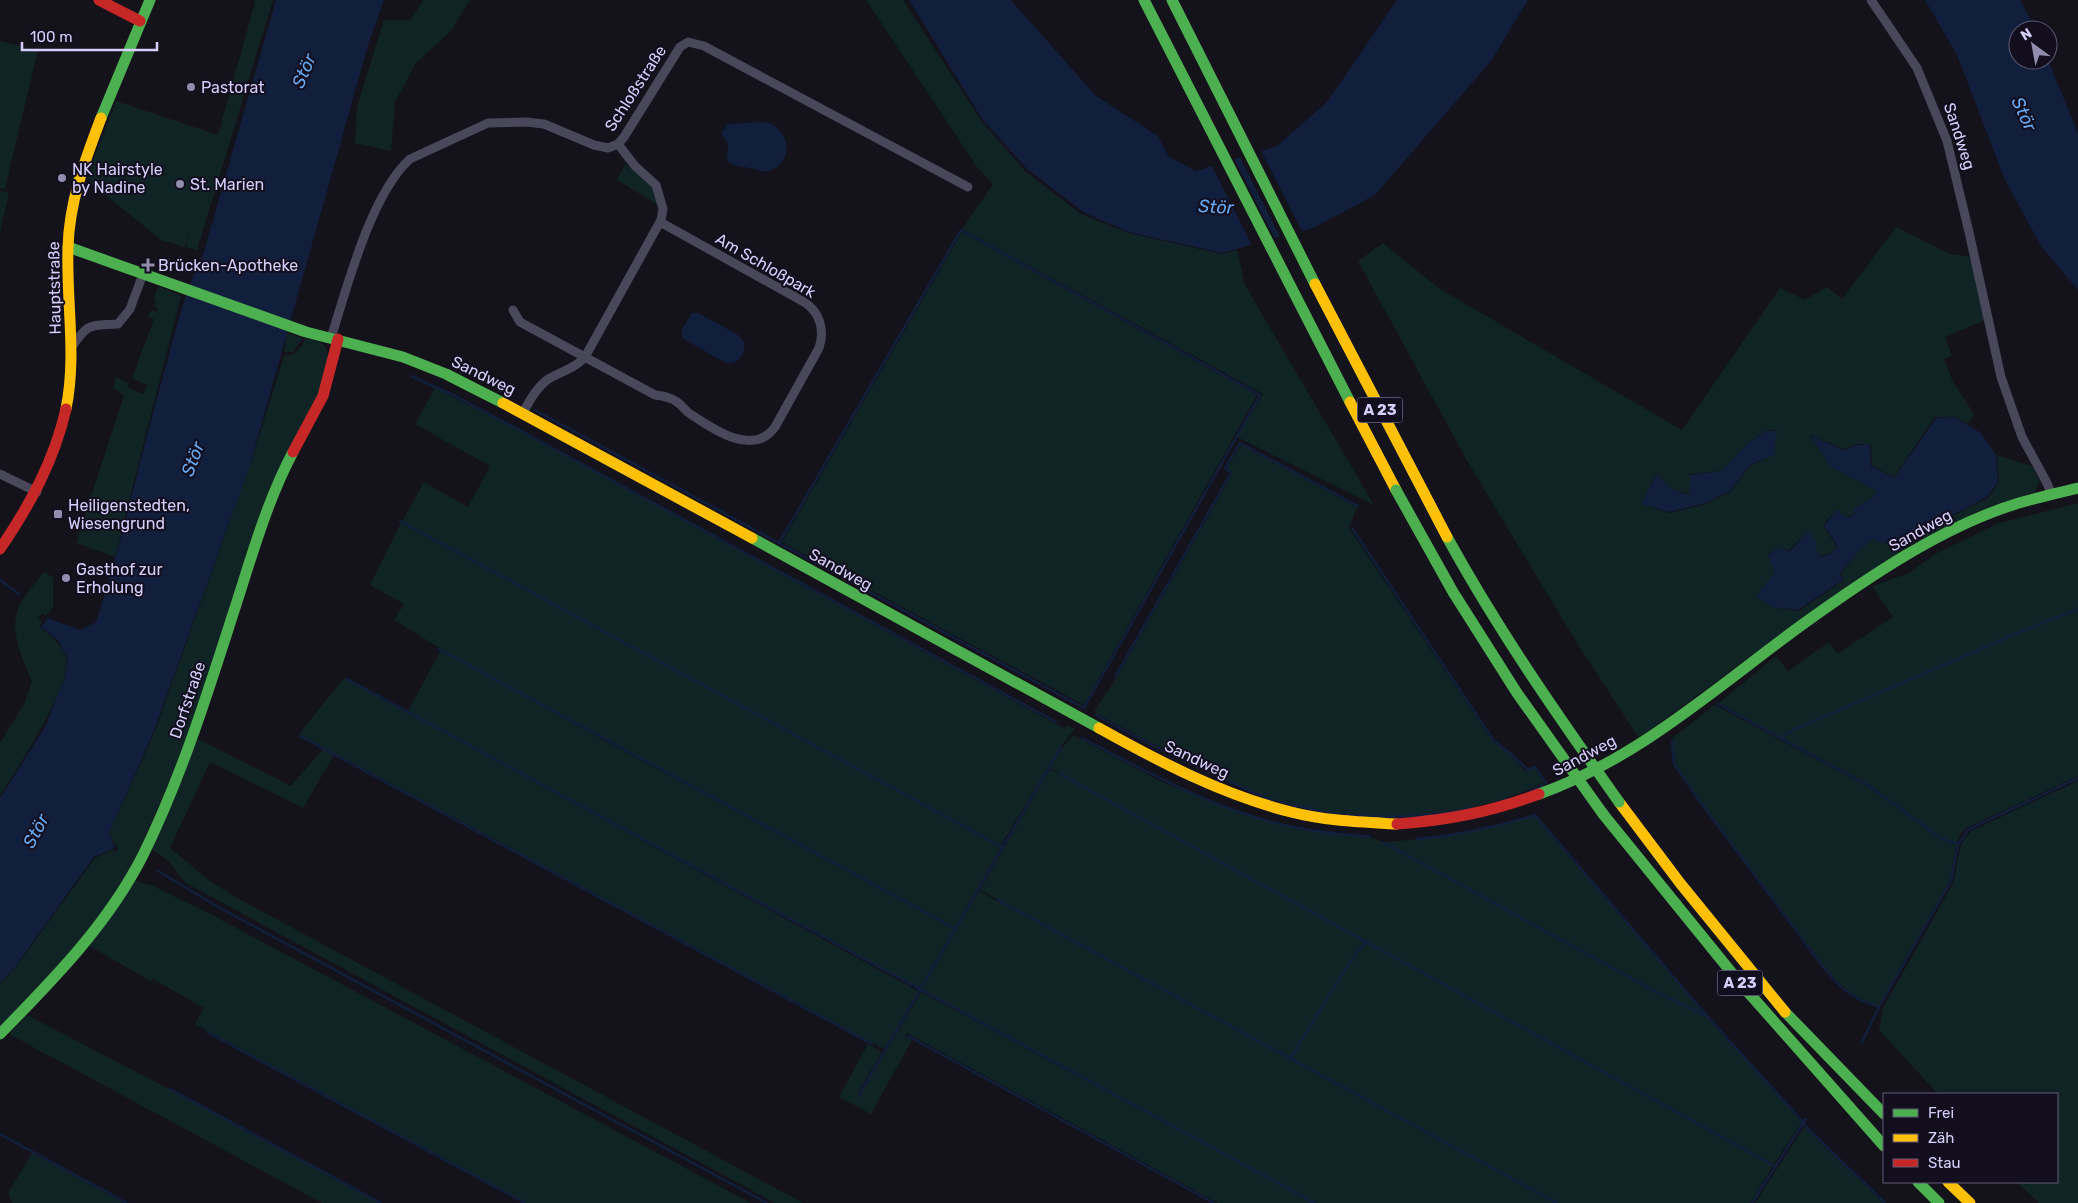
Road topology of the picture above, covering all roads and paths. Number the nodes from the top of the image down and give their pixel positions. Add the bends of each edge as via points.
1 (99, 0) edge
2 (150, 0) edge
3 (1144, 0) edge
4 (1172, 0) edge
5 (1871, 0) edge
6 (140, 22) junction
7 (618, 144) junction
8 (968, 187) dead end
9 (660, 222) junction
10 (68, 247) junction
11 (143, 274) junction
12 (513, 310) dead end
13 (334, 338) junction
14 (71, 348) junction
15 (585, 357) junction
16 (523, 413) junction
17 (0, 474) edge
18 (2078, 488) edge
19 (38, 492) junction
20 (2050, 493) junction
21 (0, 549) edge
22 (0, 1034) edge
23 (1883, 1113) edge
24 (1883, 1145) edge
25 (1919, 1183) edge
26 (1949, 1183) edge
27 (1938, 1203) edge
28 (1970, 1203) edge

1 - 6 main road
2 - 6 main road, Hauptstraße
3 - 24 main road, A 23, bridge via 1396,490 1453,592 1517,693 1603,814 1665,893
4 - 23 main road, A 23, bridge via 1416,480 1468,574 1534,681 1680,883 1780,1006
5 - 20 street, Sandweg via 1917,68 1947,141 2001,377 2022,437
6 - 10 main road, Hauptstraße via 77,180
7 - 8 street, Schloßstraße via 680,47 693,42
7 - 9 street via 656,185 663,209
7 - 13 street, Schloßstraße via 601,147 538,123 488,123 410,159 388,184 371,222
9 - 15 street
9 - 15 street, Am Schloßpark via 804,302 815,312 822,335 819,348 775,427 767,435 743,441 691,414 676,401 655,395
10 - 11 main road, Sandweg
10 - 14 main road, Hauptstraße
11 - 13 main road, Sandweg via 301,330
11 - 14 street via 130,309 118,324 85,328
12 - 15 street, Am Schloßpark via 520,322
13 - 16 main road, Sandweg via 403,357 446,374
13 - 22 main road, Dorfstraße via 323,396 268,504 186,754 143,855 120,894 90,934
14 - 19 main road, Hauptstraße via 69,394 63,428
15 - 16 street via 549,378
16 - 20 main road, Sandweg via 1150,756 1237,795 1306,815 1356,824 1412,823 1477,815 1561,786 1622,755 1654,734 1856,587 1913,551 1966,524
17 - 19 street
18 - 20 main road, Sandweg
19 - 21 main road, Hauptstraße
25 - 27 main road
26 - 28 main road

